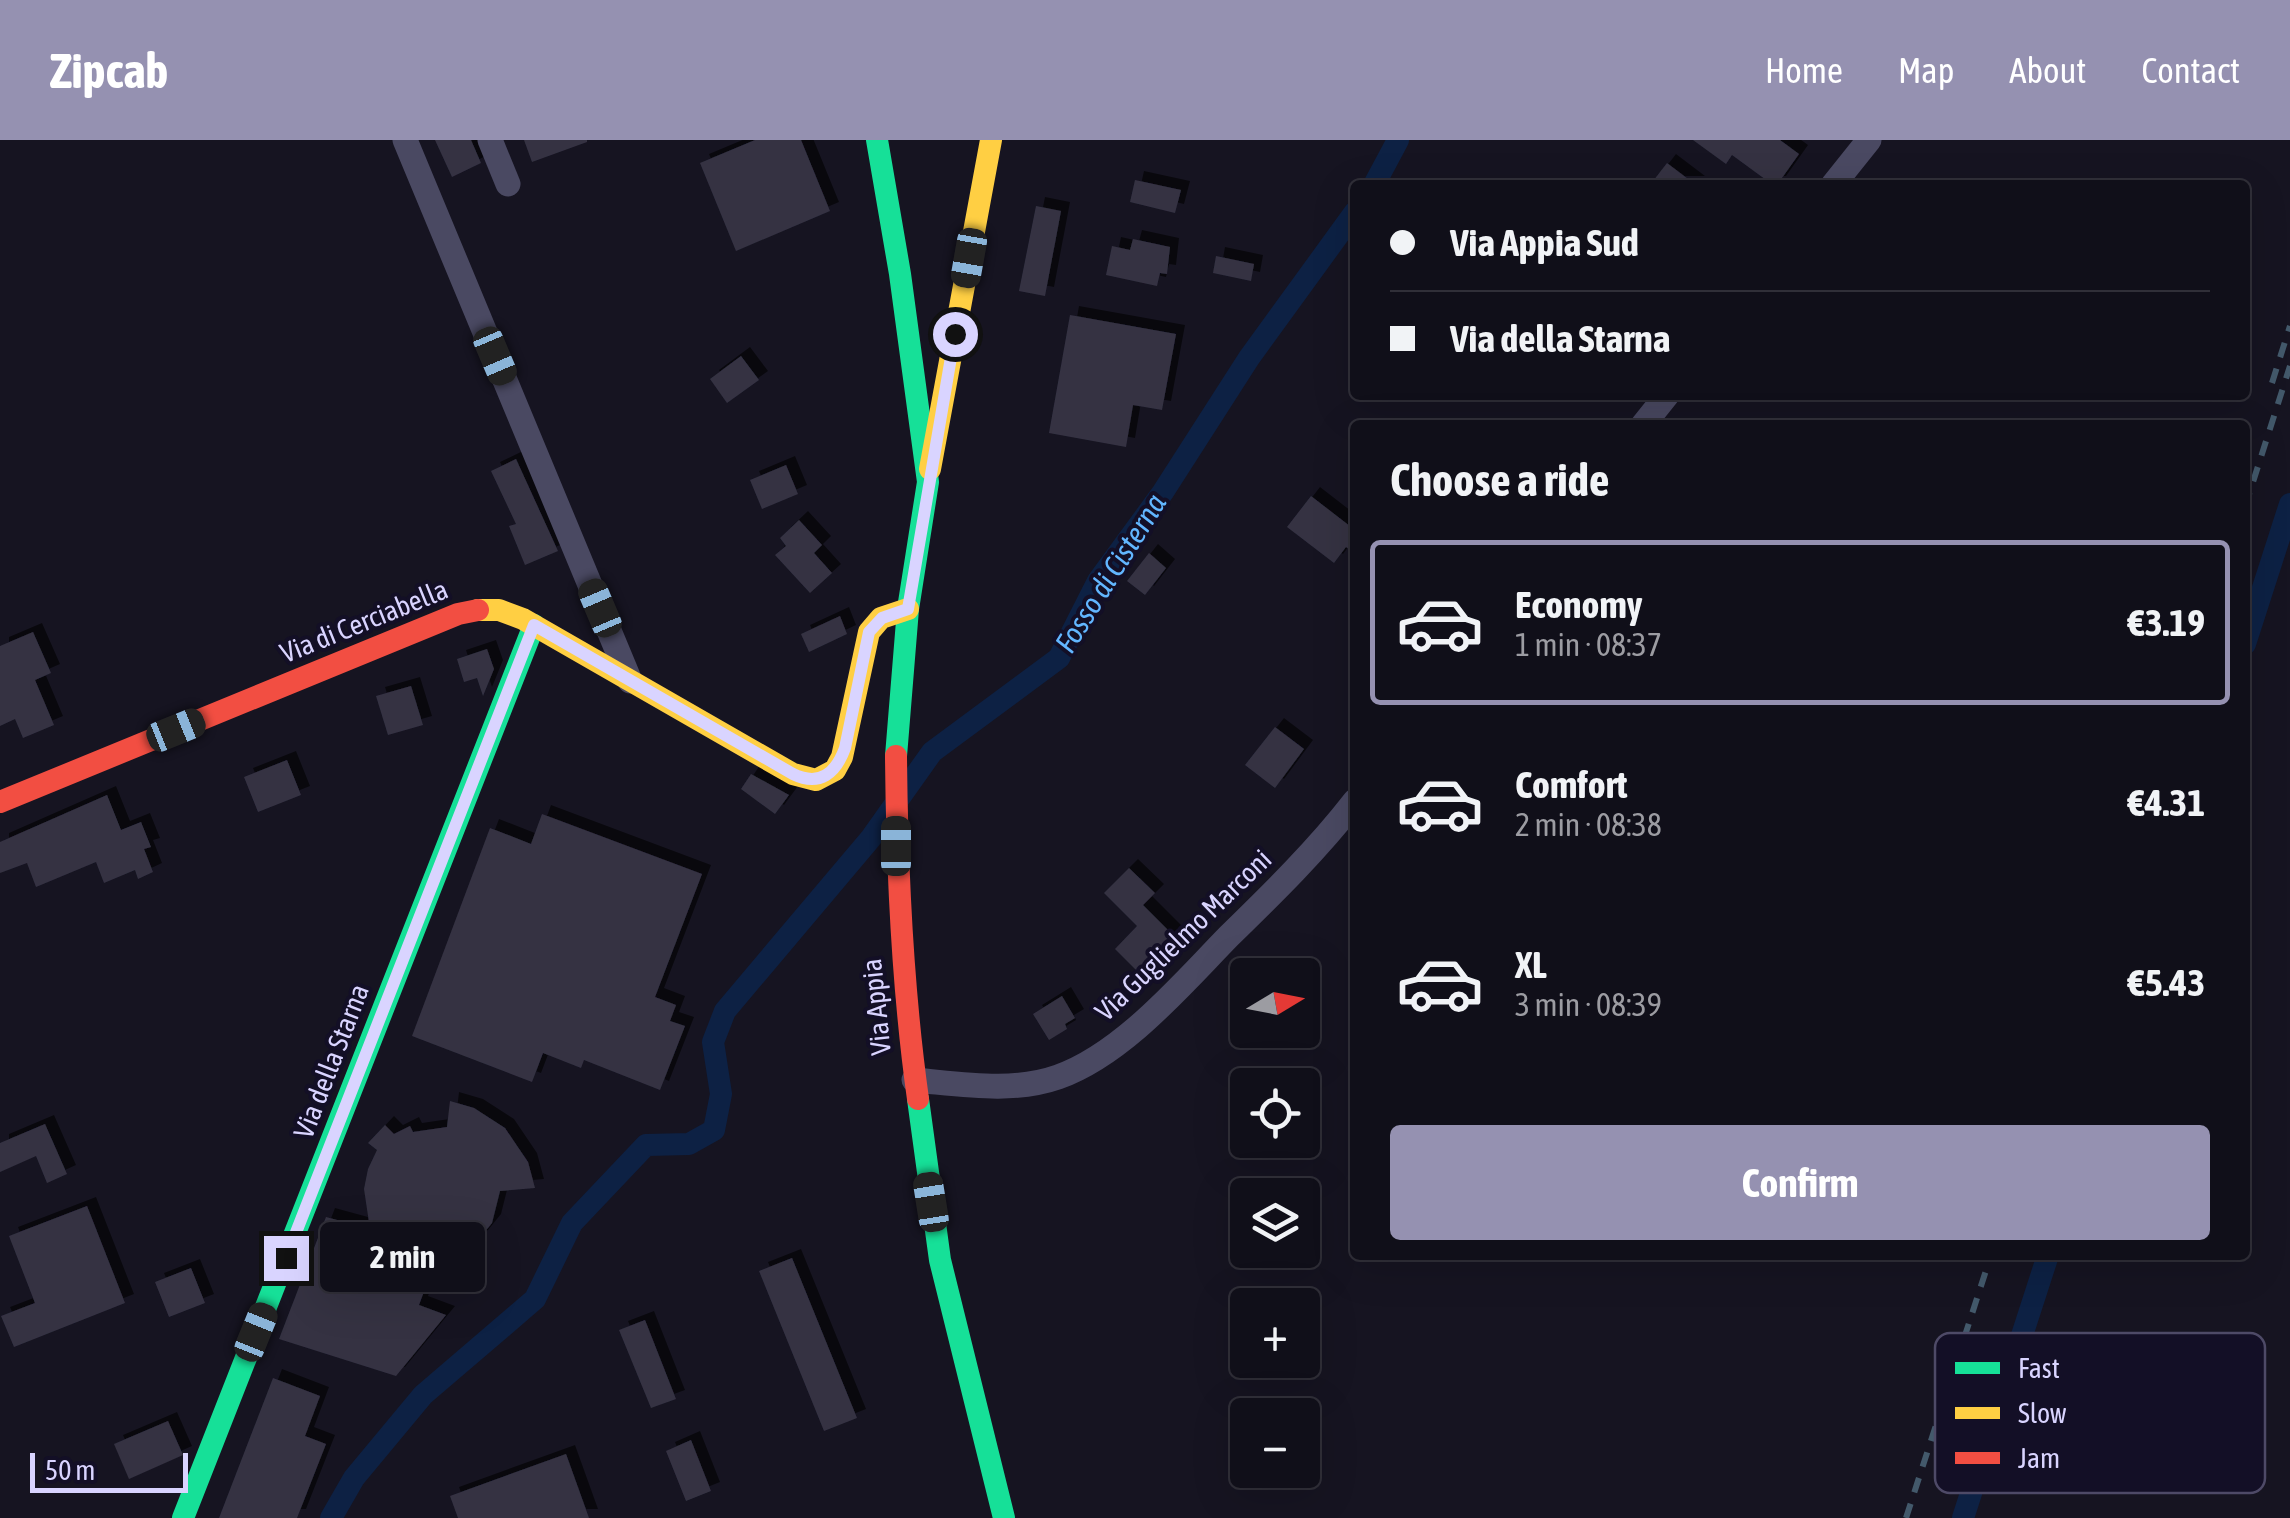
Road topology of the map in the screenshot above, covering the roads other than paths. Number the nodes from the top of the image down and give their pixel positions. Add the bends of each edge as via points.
1 (405, 140) edge
2 (490, 140) edge
3 (877, 140) edge
4 (991, 140) edge
5 (1869, 140) edge
6 (1837, 180) edge
7 (508, 184) dead end
8 (1663, 400) edge
9 (1647, 420) edge
10 (928, 482) junction
11 (908, 609) junction
12 (534, 625) junction
13 (630, 681) junction
14 (0, 802) edge
15 (1350, 807) edge
16 (914, 1080) junction
17 (183, 1518) edge
18 (1004, 1518) edge

1 - 13 street
2 - 7 street
3 - 10 street
4 - 10 street, Via Appia
5 - 6 street
8 - 9 street
10 - 11 street, Via Appia
11 - 13 street, Via di Cerciabella via 882,618 869,632 842,757 816,780 793,774
11 - 16 street, Via Appia via 896,824
12 - 13 street, Via di Cerciabella
12 - 14 street, Via di Cerciabella via 498,610 464,612
12 - 17 street, Via della Starna
15 - 16 street, Via Guglielmo Marconi via 1182,983 1090,1062 1027,1084
16 - 18 street, Via Appia via 948,1294

